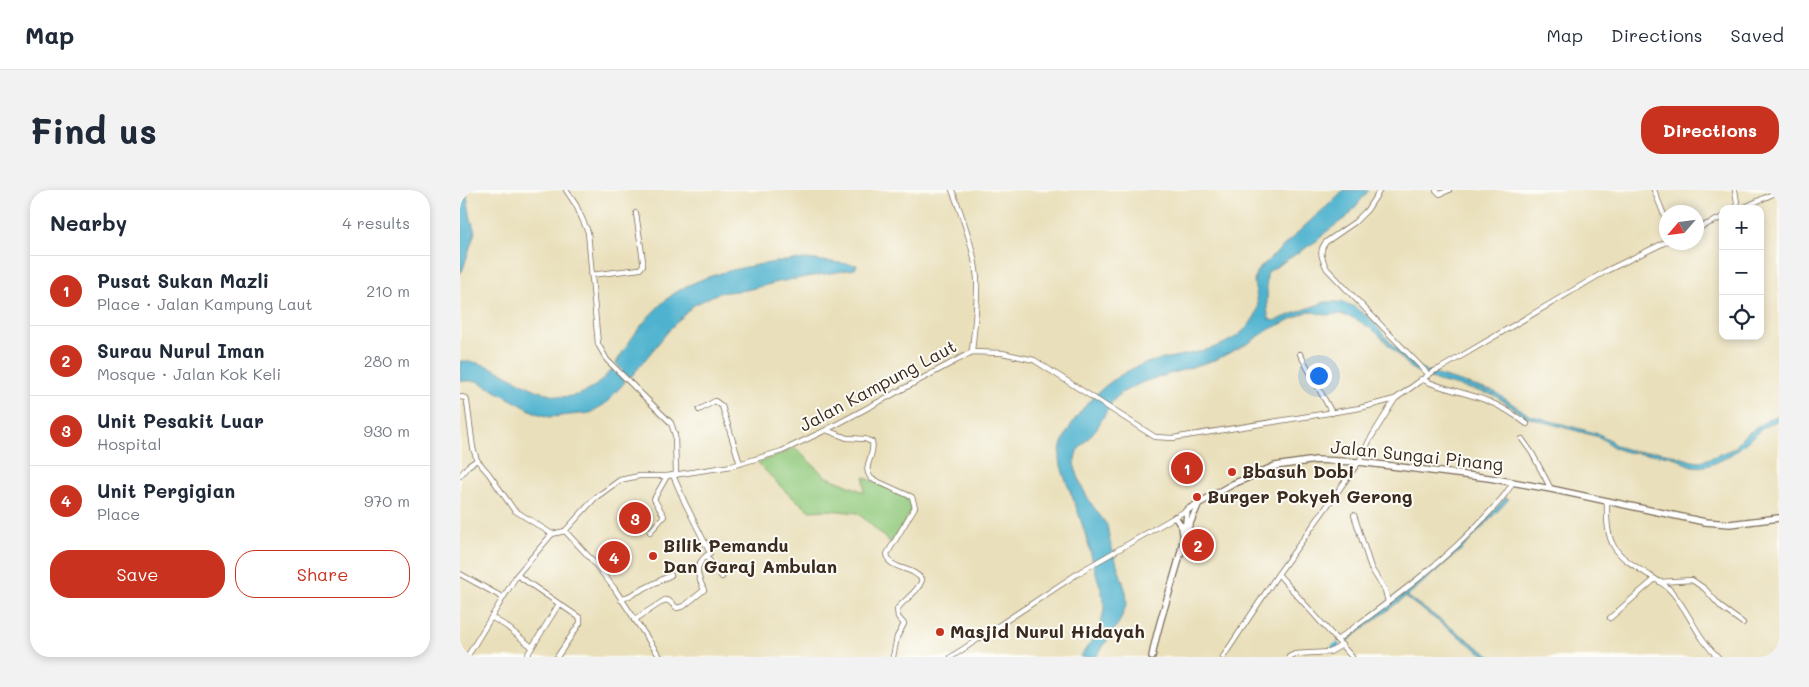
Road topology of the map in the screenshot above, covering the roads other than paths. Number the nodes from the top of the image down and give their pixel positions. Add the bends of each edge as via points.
1 (566, 190) edge
2 (952, 190) edge
3 (1380, 190) edge
4 (1436, 190) edge
5 (1449, 190) edge
6 (1654, 190) edge
7 (1735, 190) edge
8 (1779, 191) edge
9 (1660, 205) edge
10 (1739, 205) edge
11 (1749, 205) edge
12 (636, 213) dead end
13 (1719, 219) edge
14 (1704, 225) edge
15 (1659, 245) edge
16 (591, 275) junction
17 (972, 352) junction
18 (1300, 354) dead end
19 (1425, 376) junction
20 (460, 397) edge
21 (1395, 399) junction
22 (699, 410) dead end
23 (1332, 412) junction
24 (1527, 424) dead end
25 (826, 430) junction
26 (1522, 438) dead end
27 (477, 460) junction
28 (1359, 462) junction
29 (740, 464) junction
30 (675, 475) junction
31 (460, 476) edge
32 (667, 476) junction
33 (1513, 482) junction
34 (1550, 488) junction
35 (1608, 501) junction
36 (1198, 505) junction
37 (1186, 510) junction
38 (1354, 515) dead end
39 (1175, 516) junction
40 (1779, 518) edge
41 (565, 531) junction
42 (650, 532) dead end
43 (552, 534) junction
44 (1185, 536) junction
45 (706, 556) junction
46 (460, 574) edge
47 (1278, 574) junction
48 (517, 575) junction
49 (671, 575) dead end
50 (722, 577) dead end
51 (1655, 579) junction
52 (1660, 582) junction
53 (502, 597) junction
54 (621, 600) junction
55 (1388, 602) junction
56 (559, 604) junction
57 (491, 617) junction
58 (1610, 618) dead end
59 (634, 620) junction
60 (1743, 623) dead end
61 (1337, 640) junction
62 (1342, 646) junction
63 (532, 647) junction
64 (467, 657) edge
65 (526, 657) edge
66 (557, 657) edge
67 (660, 657) edge
68 (893, 657) edge
69 (951, 657) edge
70 (1152, 657) edge
71 (1224, 657) edge
72 (1289, 657) edge
73 (1352, 657) edge
74 (1718, 657) edge

1 - 16 street via 588,232
2 - 17 street via 977,280
3 - 19 street via 1361,216 1326,242 1321,253 1327,269
4 - 5 street via 1440,194
6 - 9 street
7 - 10 street
8 - 11 street
12 - 16 street via 643,261 640,268
13 - 14 street
15 - 19 street via 1619,264
16 - 30 street via 598,344 608,360 673,428
17 - 23 street, Jalan Kampung Laut via 1002,353 1034,360 1155,437 1173,438
17 - 25 street, Jalan Kampung Laut
18 - 23 street
19 - 21 street
19 - 24 street via 1446,390 1498,405
20 - 27 street via 468,402
21 - 23 street, Jalan Kampung Laut
21 - 28 street
22 - 29 street via 715,401 722,406
25 - 29 street, Jalan Kampung Laut
25 - 68 street via 872,442 866,468 869,476 912,497 915,502 887,554 892,564 908,569 922,580 897,609 904,624
26 - 34 street
27 - 31 street
27 - 43 street via 514,510
28 - 33 street, Jalan Sungai Pinang
28 - 36 street, Jalan Sungai Pinang via 1316,460 1275,466 1233,484
28 - 47 street
29 - 30 street, Jalan Kampung Laut
30 - 32 street, Jalan Kampung Laut
30 - 45 street via 710,553
32 - 41 street, Jalan Kampung Laut via 620,480 595,498
32 - 42 street via 654,499 664,516
33 - 34 street, Jalan Sungai Pinang
33 - 55 street via 1508,492 1446,556
34 - 35 street, Jalan Sungai Pinang
35 - 40 street, Jalan Sungai Pinang via 1705,522 1730,524
35 - 51 street via 1609,530 1616,551
36 - 37 street, Jalan Sungai Pinang
36 - 44 street
37 - 39 street, Jalan Sungai Pinang
37 - 44 street
38 - 55 street via 1371,568 1385,590
39 - 44 street
39 - 69 street, Jalan Sungai Pinang via 1083,570
41 - 43 street
41 - 54 street via 591,559
43 - 48 street
44 - 70 street
45 - 50 street
45 - 59 street via 698,568 704,590 684,606 677,608 665,600
46 - 53 street
47 - 61 street
47 - 71 street
48 - 53 street
48 - 56 street
49 - 54 street
51 - 52 street
51 - 58 street
52 - 60 street via 1692,580
52 - 74 street via 1672,592 1702,640
53 - 57 street
54 - 59 street
55 - 61 street
56 - 63 street
56 - 66 street via 580,618 580,623
57 - 63 street
57 - 64 street
59 - 67 street
61 - 62 street
62 - 72 street via 1330,652
62 - 73 street
63 - 65 street

